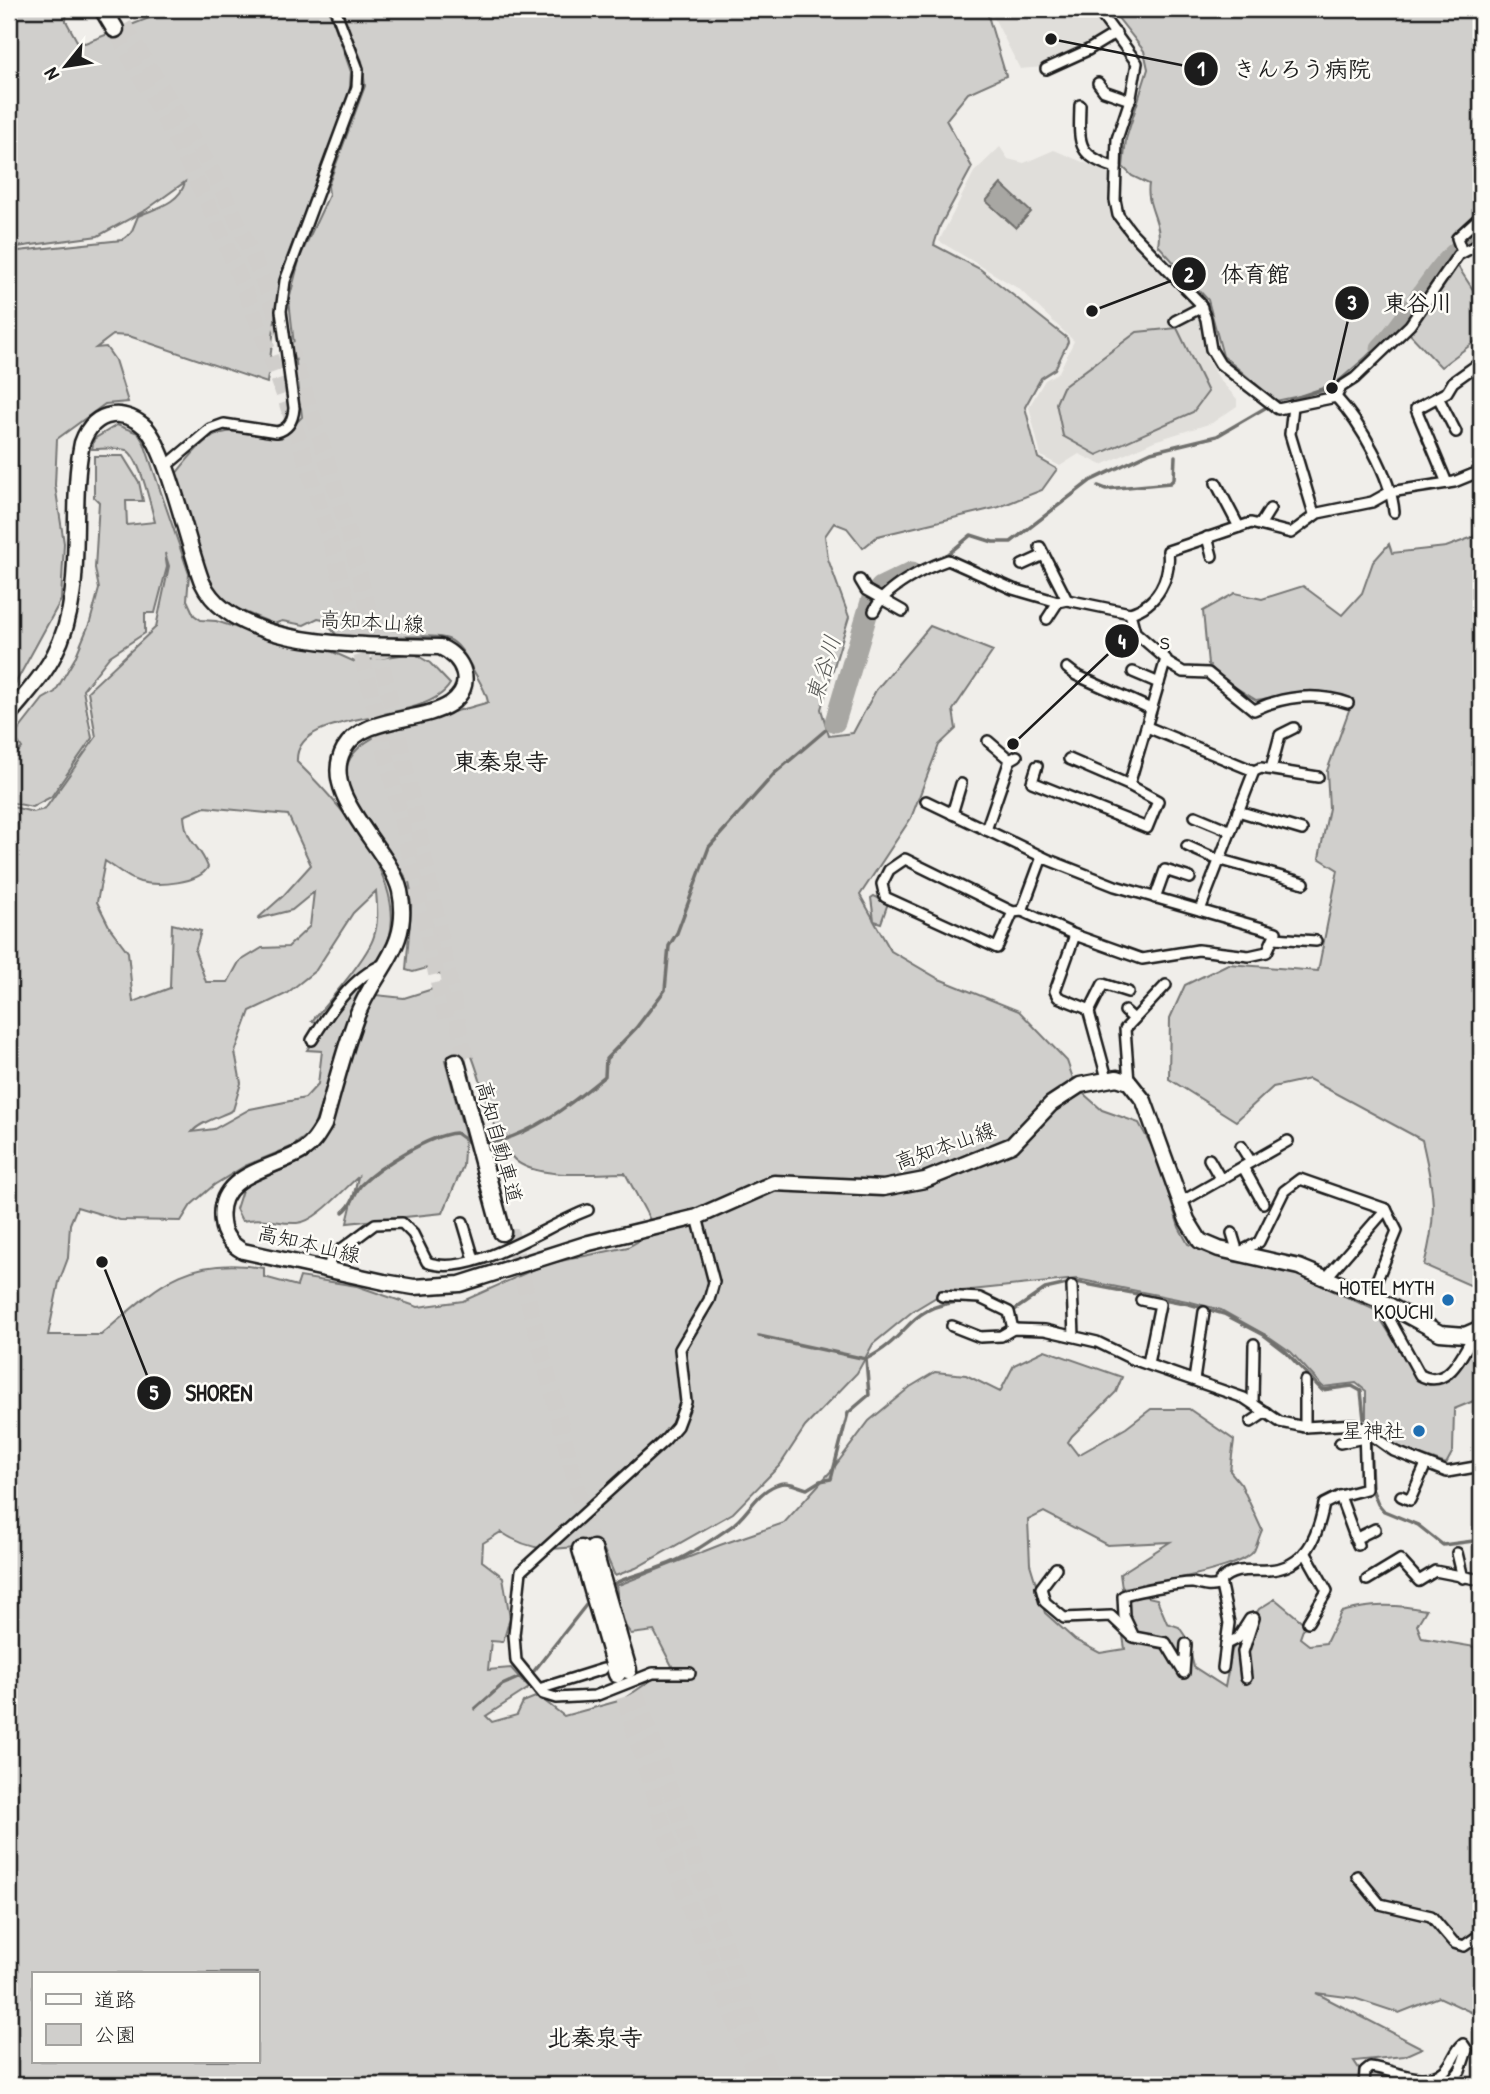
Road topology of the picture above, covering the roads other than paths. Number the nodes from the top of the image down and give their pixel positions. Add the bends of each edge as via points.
1 (103, 9) edge
2 (114, 9) edge
3 (335, 9) edge
4 (1097, 9) edge
5 (1116, 33) junction
6 (1046, 69) dead end
7 (1098, 83) dead end
8 (1130, 100) junction
9 (1080, 105) dead end
10 (1116, 168) junction
11 (1481, 216) edge
12 (1481, 243) edge
13 (1462, 252) junction
14 (1202, 307) junction
15 (1175, 321) dead end
16 (1480, 364) edge
17 (1336, 397) junction
18 (1438, 397) junction
19 (1293, 406) junction
20 (1455, 432) dead end
21 (164, 467) junction
22 (1481, 471) edge
23 (1216, 483) dead end
24 (1447, 483) junction
25 (1390, 492) junction
26 (1270, 509) dead end
27 (1394, 512) dead end
28 (1314, 514) junction
29 (1260, 525) junction
30 (1239, 527) junction
31 (1207, 537) junction
32 (1212, 555) dead end
33 (1022, 565) dead end
34 (860, 580) dead end
35 (879, 599) junction
36 (1062, 601) junction
37 (874, 611) dead end
38 (903, 611) dead end
39 (1130, 613) junction
40 (1047, 619) dead end
41 (1166, 662) junction
42 (1067, 668) dead end
43 (1133, 672) dead end
44 (1159, 683) junction
45 (1348, 703) dead end
46 (1152, 709) junction
47 (9, 715) edge
48 (1147, 727) junction
49 (1294, 728) dead end
50 (988, 741) dead end
51 (1069, 759) dead end
52 (1037, 765) dead end
53 (1271, 769) junction
54 (1254, 771) junction
55 (1318, 777) dead end
56 (961, 784) dead end
57 (1129, 785) junction
58 (926, 801) dead end
59 (1238, 811) junction
60 (952, 814) junction
61 (1195, 816) dead end
62 (986, 830) junction
63 (1302, 830) dead end
64 (1231, 831) junction
65 (1187, 846) dead end
66 (1042, 857) junction
67 (1221, 859) junction
68 (1190, 878) dead end
69 (1304, 883) dead end
70 (1155, 898) junction
71 (1200, 910) junction
72 (1017, 912) junction
73 (1075, 935) junction
74 (1275, 938) junction
75 (1316, 941) dead end
76 (389, 962) junction
77 (1166, 985) dead end
78 (1128, 992) dead end
79 (1125, 1011) dead end
80 (1089, 1012) junction
81 (1133, 1019) junction
82 (312, 1040) dead end
83 (461, 1062) tunnel mouth
84 (1107, 1078) junction
85 (1129, 1082) junction
86 (1288, 1141) dead end
87 (1241, 1146) dead end
88 (1209, 1159) dead end
89 (1247, 1165) junction
90 (1221, 1180) junction
91 (1181, 1202) junction
92 (1263, 1203) dead end
93 (1386, 1209) junction
94 (588, 1210) dead end
95 (697, 1217) junction
96 (463, 1222) dead end
97 (505, 1226) tunnel mouth
98 (1232, 1233) dead end
99 (1238, 1253) junction
100 (474, 1259) junction
101 (328, 1270) junction
102 (1326, 1278) junction
103 (1072, 1286) dead end
104 (942, 1296) dead end
105 (1374, 1299) junction
106 (1141, 1300) dead end
107 (1389, 1306) junction
108 (1204, 1312) dead end
109 (952, 1326) dead end
110 (1013, 1329) junction
111 (1478, 1330) edge
112 (1074, 1336) junction
113 (1254, 1344) dead end
114 (1148, 1363) junction
115 (1194, 1380) junction
116 (1305, 1381) dead end
117 (1253, 1402) junction
118 (1266, 1412) junction
119 (1251, 1422) dead end
120 (1305, 1427) junction
121 (1364, 1434) junction
122 (1339, 1443) dead end
123 (1426, 1464) junction
124 (1481, 1466) edge
125 (1340, 1496) junction
126 (1401, 1496) dead end
127 (1376, 1529) dead end
128 (587, 1549) tunnel mouth
129 (1306, 1552) junction
130 (1457, 1553) dead end
131 (1056, 1568) dead end
132 (1463, 1577) junction
133 (1367, 1580) dead end
134 (1481, 1580) edge
135 (1219, 1585) junction
136 (1308, 1622) dead end
137 (1134, 1637) junction
138 (1186, 1644) dead end
139 (1226, 1644) junction
140 (1223, 1668) dead end
141 (616, 1671) joint
142 (690, 1673) dead end
143 (1246, 1678) dead end
144 (537, 1685) junction
145 (1357, 1877) dead end
146 (1481, 1934) edge
147 (1364, 2085) edge
148 (1448, 2085) edge

1 - 2 highway via 119,27
3 - 21 street via 358,69 357,87 283,292 293,419 277,432 224,424 210,429
4 - 5 street
5 - 6 street
5 - 8 street via 1137,63
7 - 8 street via 1104,91
8 - 10 street via 1117,139
9 - 10 street via 1079,142 1093,161
10 - 14 street via 1116,208 1121,220
11 - 13 street via 1457,237
12 - 13 street
13 - 17 street via 1410,325 1341,387
14 - 15 street
14 - 19 street via 1211,349 1220,364 1274,408
16 - 18 street
17 - 19 street
17 - 25 street via 1369,444
18 - 20 street
18 - 24 street via 1416,409
19 - 28 street via 1290,434
21 - 47 main road, 高知本山線 via 151,435 125,416 106,416 84,435 64,633 43,673
21 - 76 main road, 高知本山線 via 202,582 222,609 328,645 440,647 460,660 464,684 449,704 361,733 344,748 339,762 342,791 400,889 402,926
22 - 24 street
23 - 30 street
24 - 25 street
25 - 27 street
25 - 28 street via 1372,502
26 - 29 street
28 - 29 street via 1292,533
29 - 30 street
30 - 31 street
31 - 32 street
31 - 39 street via 1168,551 1163,588
33 - 36 street via 1042,551
34 - 35 street
35 - 36 street via 948,560 1013,589
35 - 37 street
35 - 38 street
36 - 39 street
36 - 40 street
39 - 41 street via 1135,632 1162,652
41 - 44 street
41 - 45 street via 1183,672 1208,673 1254,710 1277,700 1317,696
42 - 46 street
43 - 44 street
44 - 46 street
46 - 48 street
48 - 54 street
48 - 57 street
49 - 53 street via 1280,734
50 - 62 street via 1013,758
51 - 57 street
52 - 57 street via 1032,782 1147,828 1158,801
53 - 54 street
53 - 55 street
54 - 59 street
56 - 60 street
58 - 60 street
59 - 63 street
59 - 64 street
60 - 62 street
61 - 64 street
62 - 66 street
64 - 67 street
65 - 67 street
66 - 70 street
66 - 72 street
67 - 69 street
67 - 71 street
68 - 70 street via 1165,870
70 - 71 street
71 - 74 street via 1273,931
72 - 72 street via 905,859 889,870 882,884 886,897 997,948
72 - 73 street
73 - 74 street via 1142,959 1198,950 1249,957 1267,952
73 - 80 street via 1055,991 1058,997
74 - 75 street
76 - 82 street via 373,969 331,1009
76 - 101 main road, 高知本山線 via 361,1005 317,1138 300,1153 237,1182 226,1195 220,1215 228,1237 243,1251
77 - 81 street
78 - 80 street via 1103,984
79 - 81 street
80 - 84 street
81 - 85 street via 1125,1029
83 - 97 highway, 高知自動車道
84 - 85 main road, 高知本山線
84 - 95 main road, 高知本山線 via 1080,1084 1059,1098 1002,1151 925,1180 883,1188 780,1182
85 - 91 main road via 1149,1112
86 - 89 street
87 - 89 street
88 - 90 street
89 - 90 street
89 - 92 street
90 - 91 street
91 - 99 main road via 1200,1241
93 - 99 street via 1300,1179 1284,1191 1258,1242
93 - 102 street
93 - 105 street via 1396,1225 1396,1238 1374,1287
94 - 100 street via 519,1245
95 - 101 main road, 高知本山線 via 589,1243 460,1284 414,1287
95 - 144 street via 714,1282 678,1357 686,1402 683,1414 665,1440 521,1572 514,1635 517,1662
96 - 100 street
98 - 99 street
99 - 102 main road via 1287,1262
100 - 101 street via 437,1266 421,1255 413,1234 402,1223 375,1224 331,1257
102 - 105 main road
103 - 112 street
104 - 110 street via 980,1297 1011,1314
105 - 107 main road
106 - 114 street via 1160,1304
107 - 111 main road via 1440,1333 1453,1336
107 - 111 street via 1390,1326 1427,1379 1450,1372
108 - 115 street
109 - 110 street via 980,1337 1001,1336
110 - 112 street
112 - 114 street
113 - 117 street
114 - 115 street
115 - 117 street
116 - 120 street
117 - 118 street
118 - 119 street
118 - 120 street via 1280,1422
120 - 121 street via 1353,1423
121 - 122 street
121 - 123 street
121 - 125 street via 1366,1489
123 - 124 street via 1447,1472
123 - 126 street via 1410,1500
125 - 127 street via 1357,1542
125 - 129 street via 1324,1504 1318,1533
128 - 141 highway
129 - 135 street via 1276,1569 1241,1570 1225,1576
129 - 136 street via 1327,1591
130 - 132 street
131 - 137 street via 1041,1588 1045,1602 1064,1618 1111,1616
132 - 133 street via 1434,1571 1419,1581 1400,1560
132 - 134 street
135 - 137 street via 1206,1588 1194,1583 1125,1595 1122,1610
135 - 139 street via 1229,1623
137 - 138 street via 1168,1645 1184,1673
139 - 140 street
139 - 143 street via 1238,1638 1254,1618 1243,1652
141 - 144 street
142 - 144 street via 653,1673 595,1696 556,1698 542,1694
145 - 146 street via 1380,1903 1431,1916 1457,1945 1464,1946
147 - 148 street via 1370,2067 1420,2078 1438,2075 1463,2044 1465,2060

